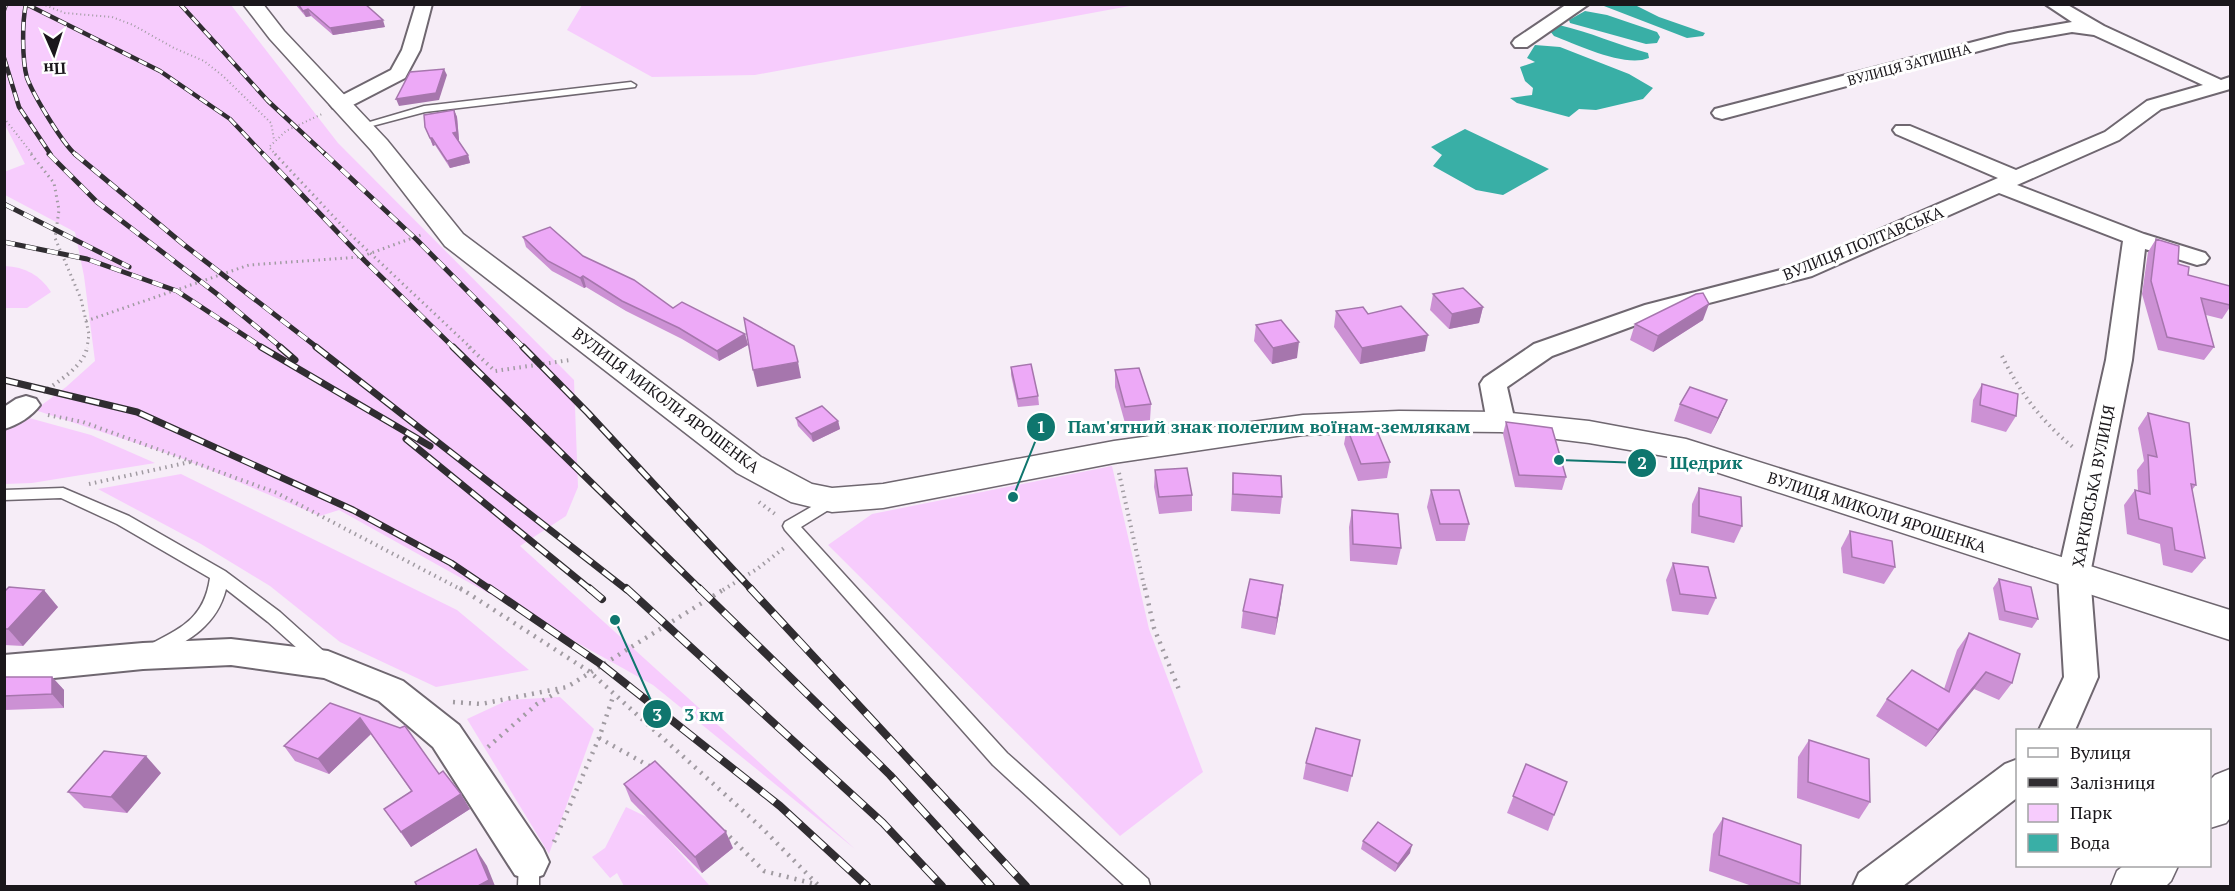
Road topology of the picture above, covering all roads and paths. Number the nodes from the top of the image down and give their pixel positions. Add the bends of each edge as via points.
1 (42, 4) edge
2 (252, 4) edge
3 (423, 4) edge
4 (1581, 4) edge
5 (2052, 4) edge
6 (2098, 30) junction
7 (1521, 43) dead end
8 (2225, 84) edge
9 (631, 85) dead end
10 (340, 104) junction
11 (1722, 113) dead end
12 (4, 118) edge
13 (361, 126) junction
14 (1903, 130) dead end
15 (274, 140) junction
16 (2008, 182) junction
17 (424, 234) dead end
18 (2135, 238) junction
19 (371, 253) junction
20 (2197, 258) dead end
21 (86, 321) junction
22 (2002, 356) dead end
23 (579, 360) dead end
24 (15, 412) edge
25 (1501, 422) junction
26 (1114, 452) junction
27 (190, 462) junction
28 (2096, 465) junction
29 (63, 493) junction
30 (4, 495) edge
31 (754, 498) dead end
32 (832, 500) junction
33 (791, 526) junction
34 (2074, 574) junction
35 (219, 575) junction
36 (2230, 625) edge
37 (143, 656) junction
38 (328, 665) junction
39 (4, 669) edge
40 (590, 672) junction
41 (567, 687) junction
42 (1180, 692) dead end
43 (614, 694) junction
44 (446, 702) dead end
45 (2056, 729) edge
46 (599, 738) junction
47 (660, 774) edge
48 (472, 776) junction
49 (2016, 777) edge
50 (2230, 788) edge
51 (2211, 808) edge
52 (717, 824) edge
53 (537, 864) edge
54 (2154, 867) edge
55 (819, 886) edge
56 (1140, 886) edge
57 (1873, 886) edge
58 (2134, 886) edge

1 - 15 path via 65,13 112,17 204,61 271,123
2 - 10 main road, ВУЛИЦЯ МИКОЛИ ЯРОШЕНКА
3 - 10 street via 411,50 398,74
4 - 7 street
5 - 6 street, ВУЛИЦЯ ЗАТИШНА
6 - 8 street, ВУЛИЦЯ ЗАТИШНА
6 - 11 street, ВУЛИЦЯ ЗАТИШНА via 2072,27 2008,38
8 - 16 street, ВУЛИЦЯ ПОЛТАВСЬКА via 2154,105 2112,136
9 - 13 lane via 424,109
10 - 13 main road, ВУЛИЦЯ МИКОЛИ ЯРОШЕНКА
10 - 15 path
12 - 21 path via 54,183 59,210 56,238
13 - 32 main road, ВУЛИЦЯ МИКОЛИ ЯРОШЕНКА via 454,240 749,465 803,494
14 - 16 street
15 - 19 path via 270,147 292,174
16 - 18 street
16 - 25 street, ВУЛИЦЯ ПОЛТАВСЬКА via 1804,271 1654,310 1544,350 1493,384
17 - 19 path
18 - 20 street
18 - 28 street, ХАРКІВСЬКА ВУЛИЦЯ via 2119,360
19 - 21 path via 341,259 249,265
19 - 23 path via 495,371
21 - 24 path via 86,355 60,380
22 - 28 path via 2018,390 2049,428
24 - 27 path via 83,422
25 - 26 main road, ВУЛИЦЯ МИКОЛИ ЯРОШЕНКА via 1303,425
25 - 34 main road, ВУЛИЦЯ МИКОЛИ ЯРОШЕНКА via 1674,447
26 - 32 main road, ВУЛИЦЯ МИКОЛИ ЯРОШЕНКА via 883,496
26 - 42 path via 1154,628
27 - 29 path via 103,479
27 - 40 path via 277,493 358,533 458,587
28 - 34 street, ХАРКІВСЬКА ВУЛИЦЯ
29 - 30 lane
29 - 35 lane via 123,520
31 - 33 path
32 - 33 lane
33 - 40 path via 783,549 757,569
33 - 56 lane via 1000,759
34 - 36 main road, ВУЛИЦЯ МИКОЛИ ЯРОШЕНКА
34 - 45 street, ХАРКІВСЬКА ВУЛИЦЯ via 2080,677
35 - 37 lane via 212,609 198,625
35 - 38 lane
37 - 38 street via 231,652
37 - 39 street
38 - 48 street via 391,691 446,736
40 - 41 path
40 - 43 path
41 - 44 path via 481,704
41 - 48 path via 537,704 488,746
43 - 46 path
43 - 55 path via 762,828
46 - 47 path
46 - 53 path
48 - 53 street
49 - 57 street
50 - 51 main road
52 - 55 path via 764,871
54 - 58 main road

